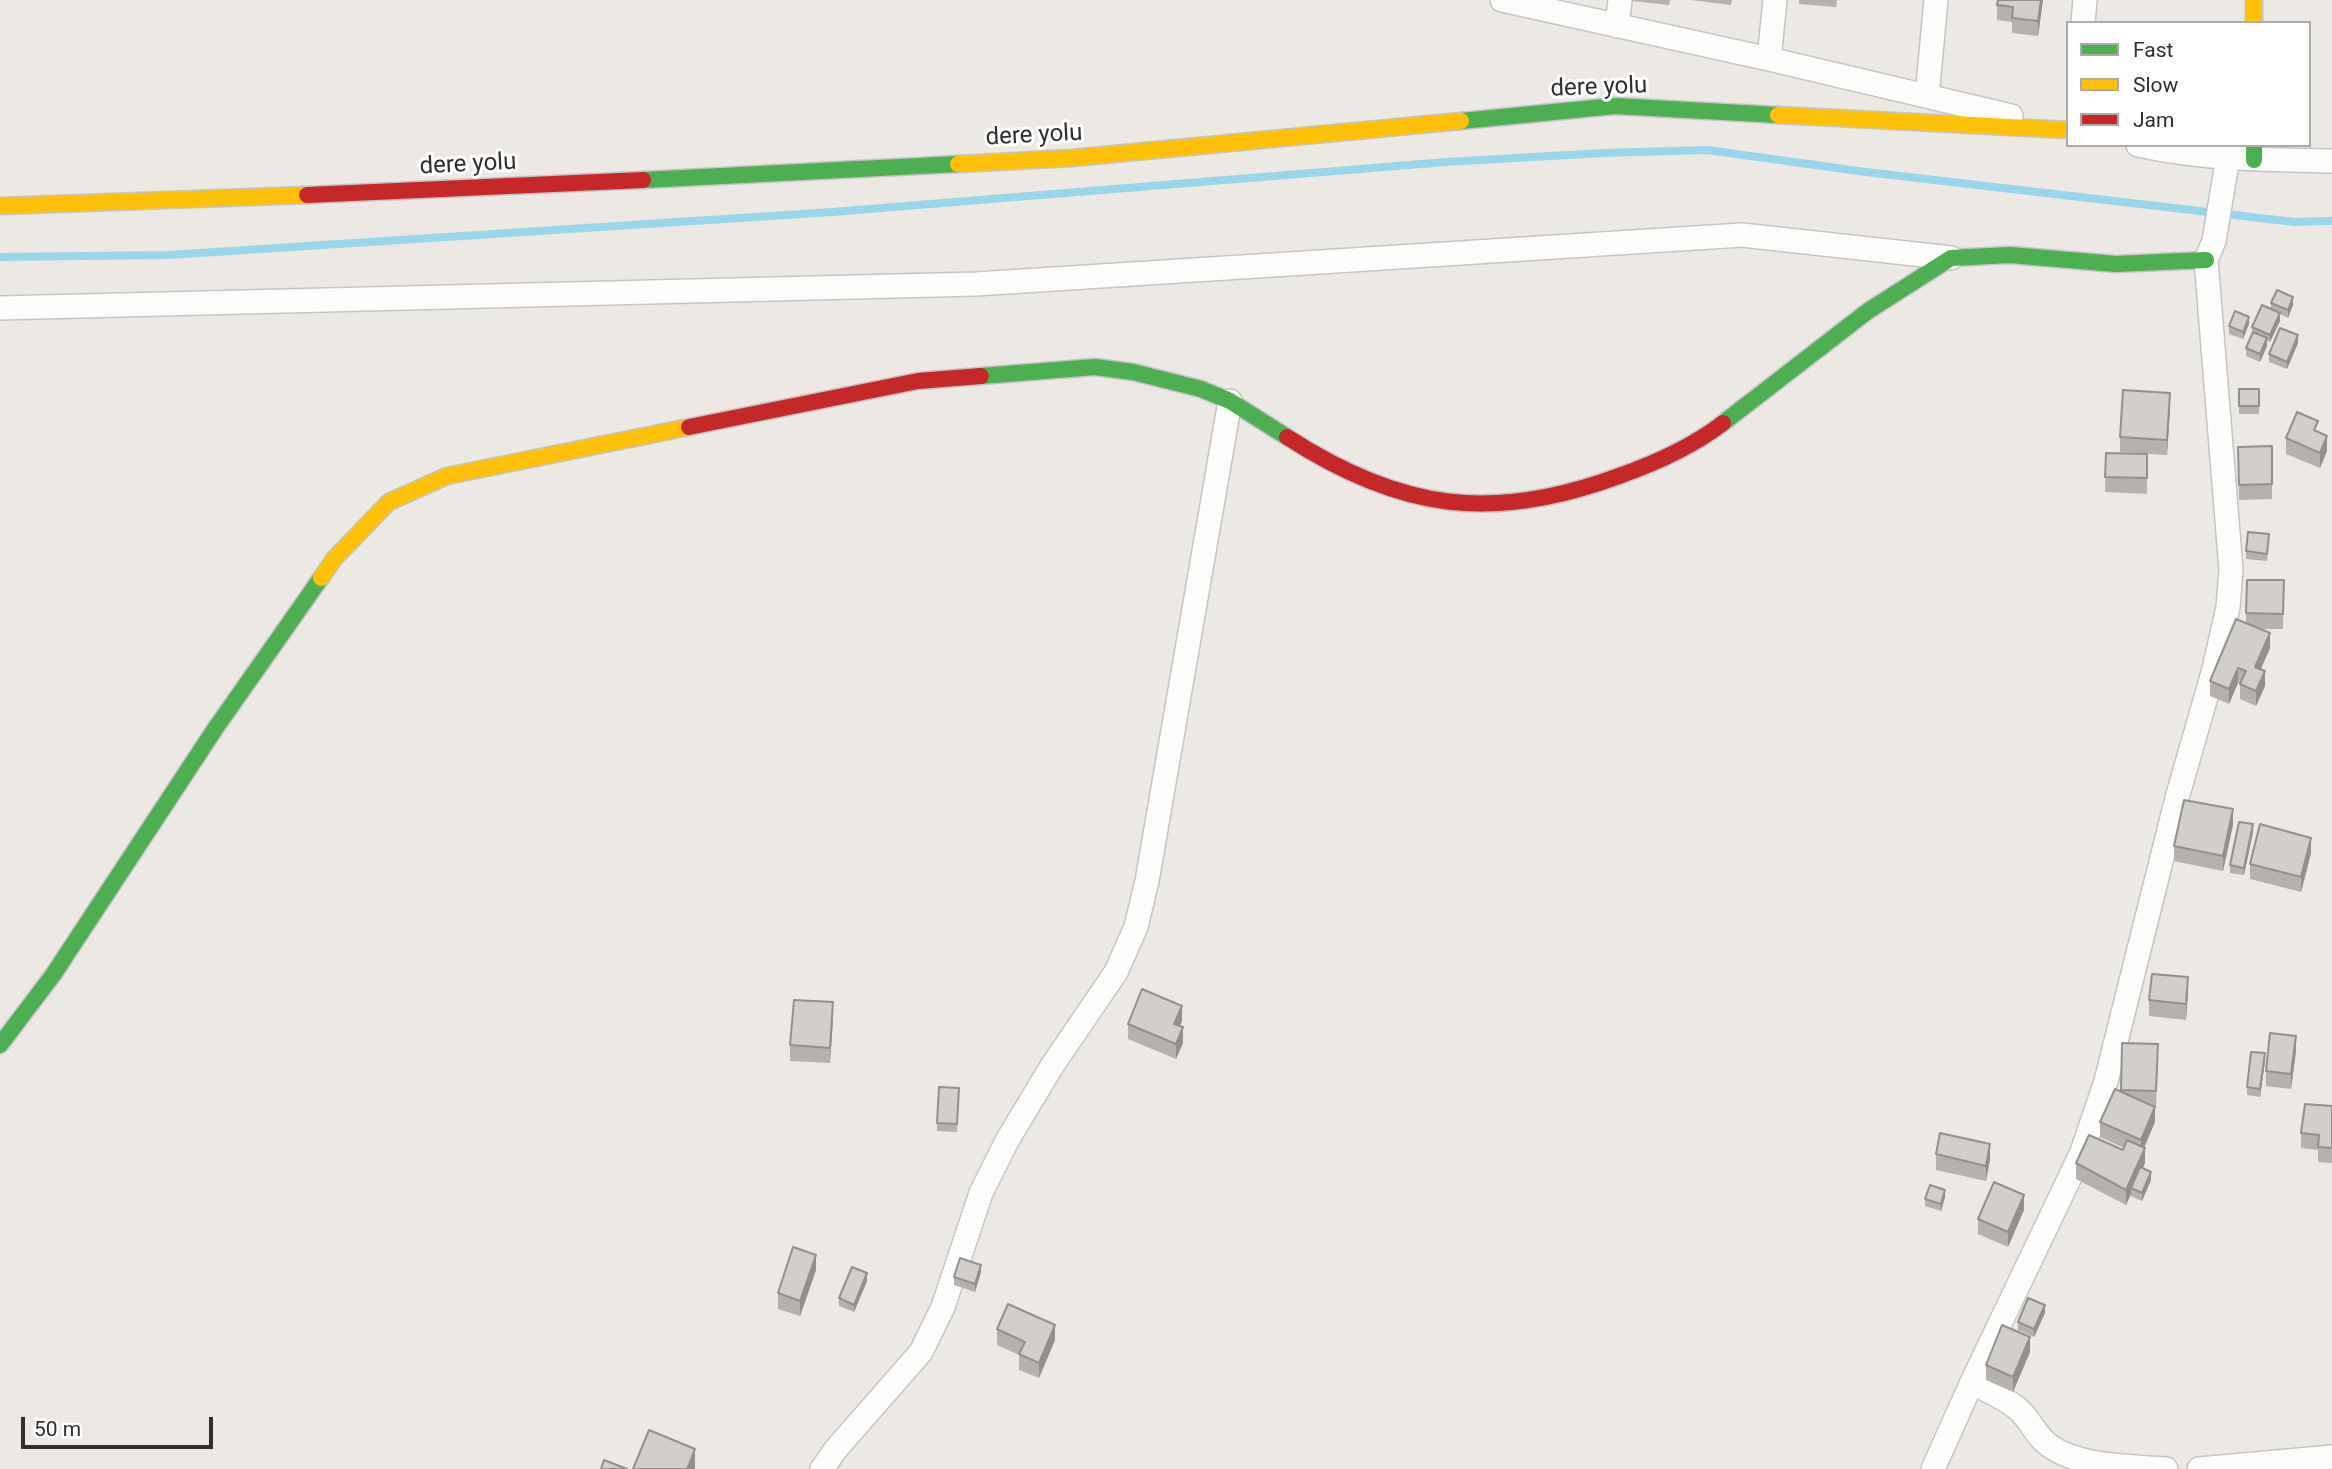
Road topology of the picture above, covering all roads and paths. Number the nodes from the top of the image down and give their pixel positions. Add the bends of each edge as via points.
1 (1502, 0) edge
2 (1620, 0) edge
3 (1775, 0) edge
4 (1936, 0) edge
5 (2085, 0) edge
6 (2253, 0) edge
7 (2083, 21) edge
8 (2254, 21) edge
9 (1617, 26) junction
10 (1769, 58) junction
11 (1927, 96) junction
12 (2066, 130) edge
13 (2066, 130) edge
14 (2148, 147) edge
15 (2254, 152) edge
16 (2228, 157) junction
17 (2332, 161) edge
18 (0, 206) edge
19 (2210, 251) junction
20 (1951, 258) junction
21 (0, 308) edge
22 (1230, 401) junction
23 (0, 1045) edge
24 (1972, 1382) junction
25 (2332, 1457) edge
26 (822, 1469) edge
27 (1933, 1469) edge
28 (2166, 1469) edge
29 (2199, 1469) edge

1 - 9 street
2 - 9 street
3 - 10 street
4 - 11 street
5 - 7 street
6 - 8 street
9 - 10 street
10 - 11 street
11 - 12 street
13 - 18 street, dere yolu via 1615,106 1072,158 420,191
14 - 16 street
15 - 16 street
15 - 17 street
16 - 19 street
19 - 20 street via 2116,264 2010,255
19 - 24 street via 2231,570 2228,607 2106,1081 2082,1152
20 - 21 street via 1742,235 976,284
20 - 22 street via 1868,311 1720,426 1660,461 1541,500 1442,502 1399,493 1320,459
22 - 23 street via 1172,381 1095,367 918,381 447,476 389,502 334,559 53,975
22 - 26 street via 1136,927 1116,972 1008,1139 981,1193 943,1307 921,1352
24 - 27 street
24 - 28 street via 2018,1409 2040,1439 2074,1458
25 - 29 street

